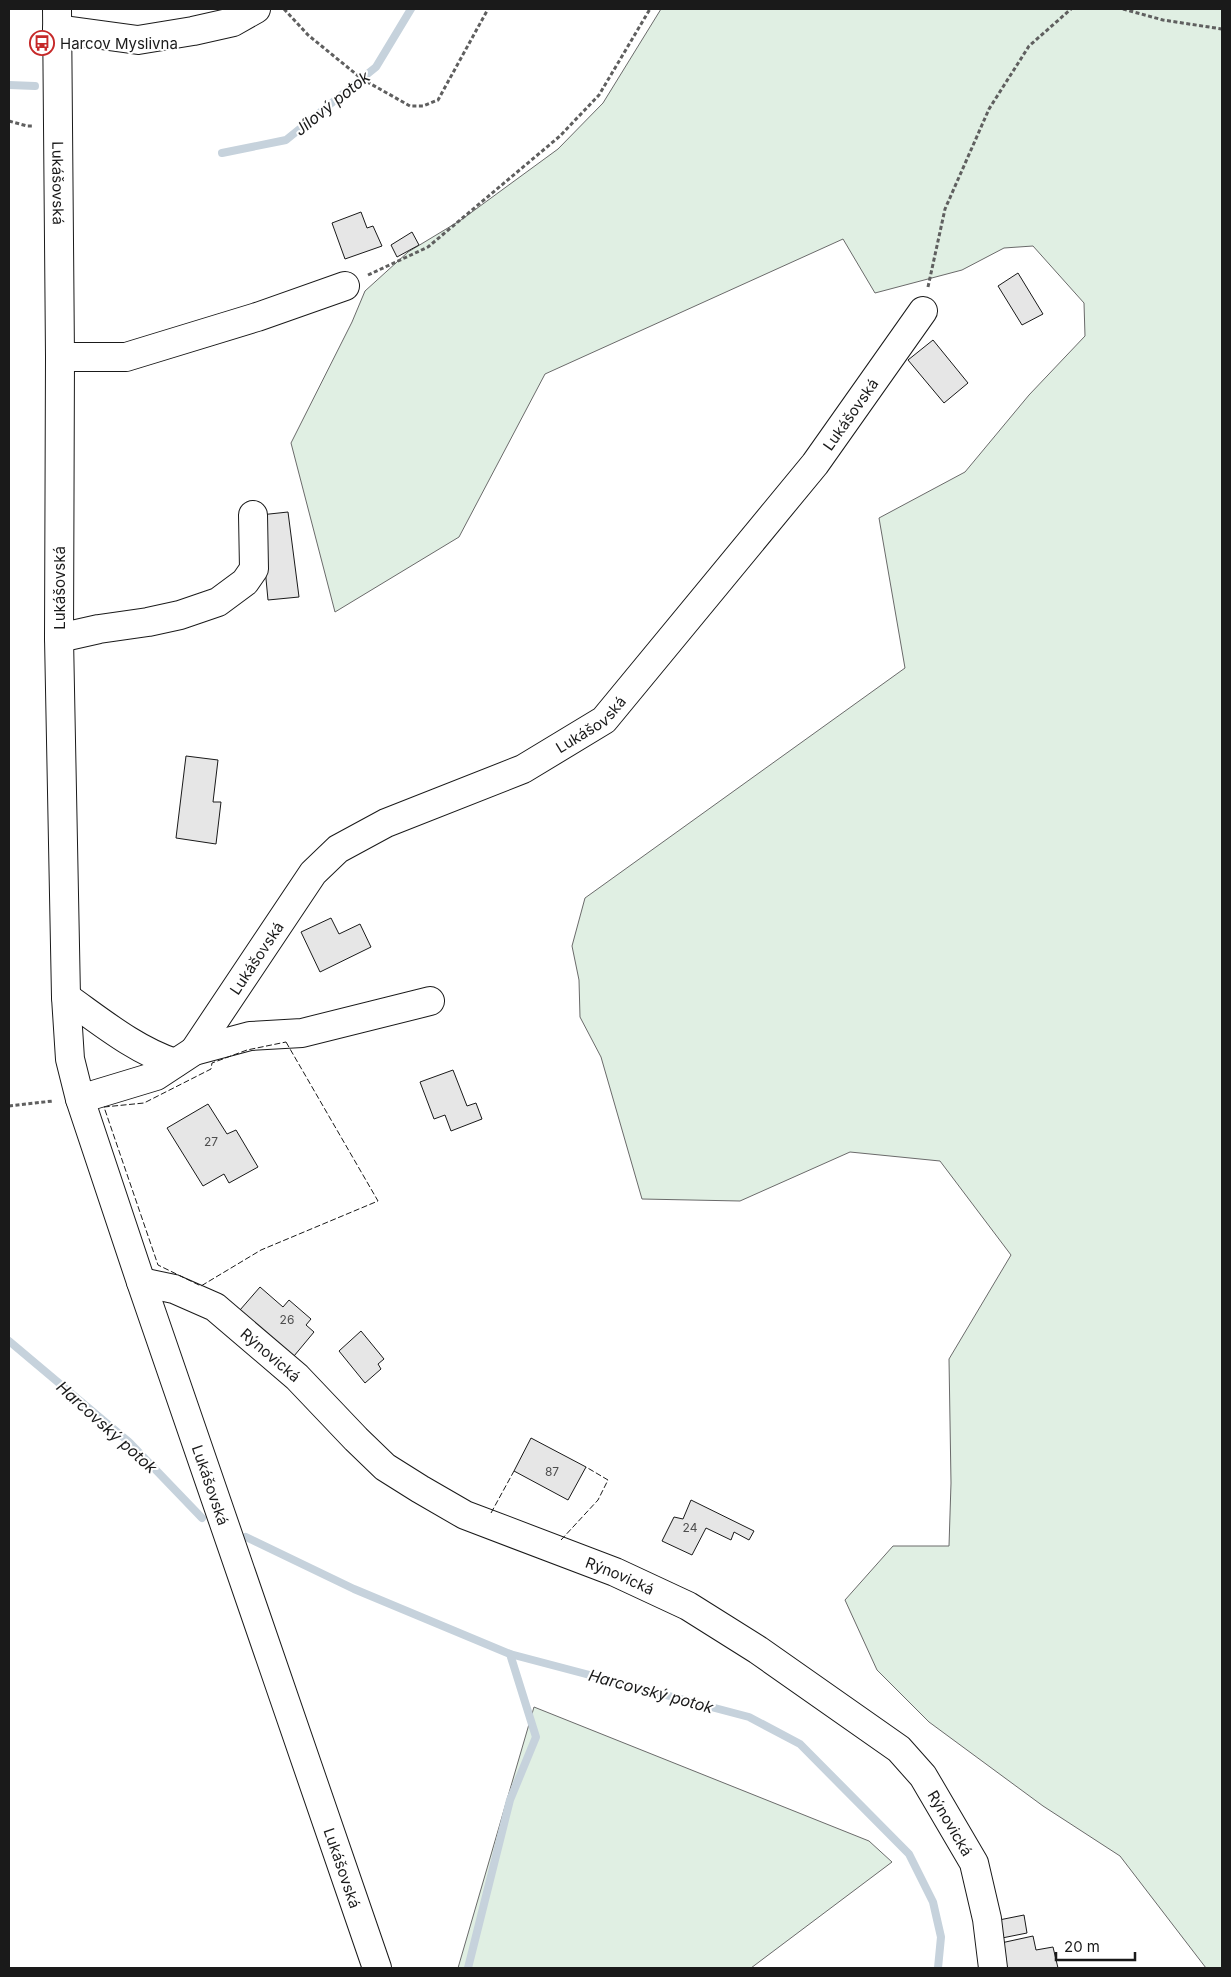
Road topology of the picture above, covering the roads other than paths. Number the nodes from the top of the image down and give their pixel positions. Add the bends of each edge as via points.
1 (256, 9) edge
2 (57, 19) edge
3 (345, 286) road end
4 (923, 311) road end
5 (60, 357) junction
6 (253, 515) dead end
7 (58, 638) junction
8 (66, 997) junction
9 (430, 1001) dead end
10 (185, 1057) junction
11 (80, 1098) junction
12 (141, 1282) junction
13 (377, 1968) edge
14 (993, 1968) edge

1 - 2 street via 232,22 138,40
2 - 5 street, Lukášovská
3 - 5 street via 126,357
4 - 10 street, Lukášovská via 815,464 604,720 523,770 386,823 338,849 313,873
5 - 7 street, Lukášovská
6 - 7 street, Lukášovská via 254,569 245,582 218,602 180,615
7 - 8 street, Lukášovská
8 - 10 street via 138,1046 163,1059
8 - 11 street, Lukášovská via 70,1059
9 - 10 street via 302,1033 250,1036
10 - 11 street via 156,1076
11 - 12 street, Lukášovská
12 - 13 street, Lukášovská
12 - 14 street, Rýnovická via 174,1289 214,1307 297,1377 386,1467 420,1489 466,1515 615,1572 688,1606 758,1650 899,1749 923,1776 974,1863 988,1919

